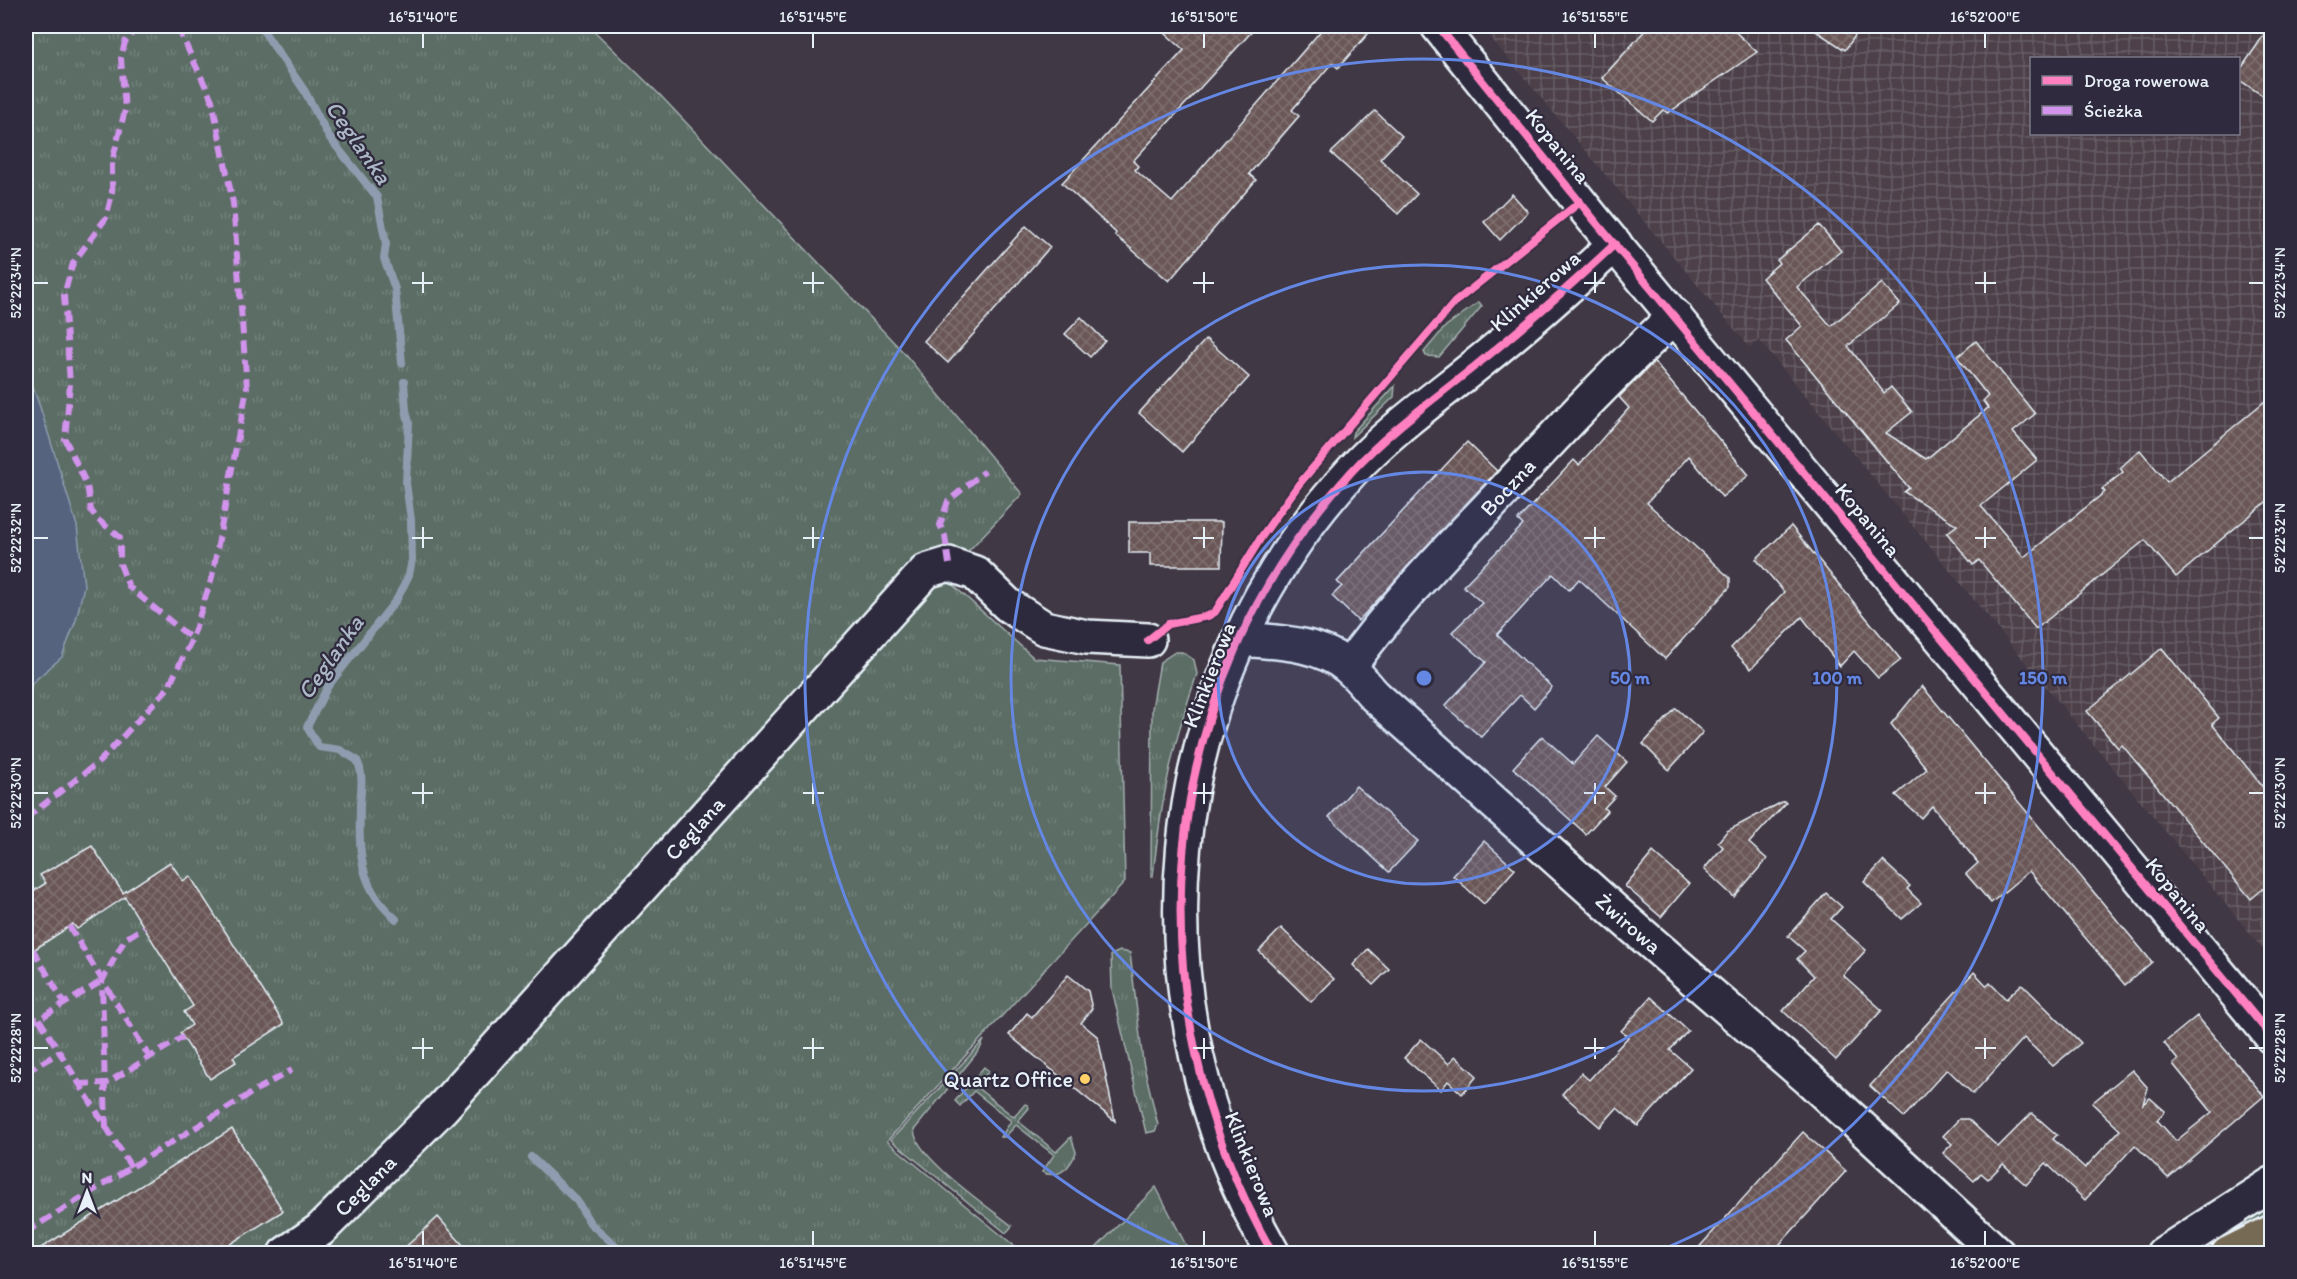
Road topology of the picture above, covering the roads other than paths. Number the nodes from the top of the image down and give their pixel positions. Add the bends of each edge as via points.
1 (1438, 26) edge
2 (1615, 244) junction
3 (1675, 316) junction
4 (1239, 639) junction
5 (1148, 640) dead end
6 (1349, 667) junction
7 (2271, 1037) edge
8 (2271, 1184) edge
9 (2271, 1232) edge
10 (285, 1254) edge
11 (1273, 1254) edge
12 (1998, 1254) edge
13 (2163, 1254) edge
14 (2228, 1254) edge

1 - 2 street, Kopanina
2 - 3 street, Kopanina
2 - 4 street, Klinkierowa via 1476,365 1389,433 1353,470 1287,552
3 - 6 street, Boczna via 1615,373 1446,551 1388,615
3 - 7 street, Kopanina
4 - 6 street, Żwirowa via 1309,647
4 - 11 street, Klinkierowa via 1205,727 1188,804 1180,876 1181,954 1186,1005 1205,1093 1232,1169
5 - 10 street, Ceglana via 1087,637 1044,628 1008,605 975,573 949,564 926,571 443,1107 320,1230
6 - 12 street, Żwirowa via 1374,695 1809,1079
8 - 13 street
9 - 14 main road

